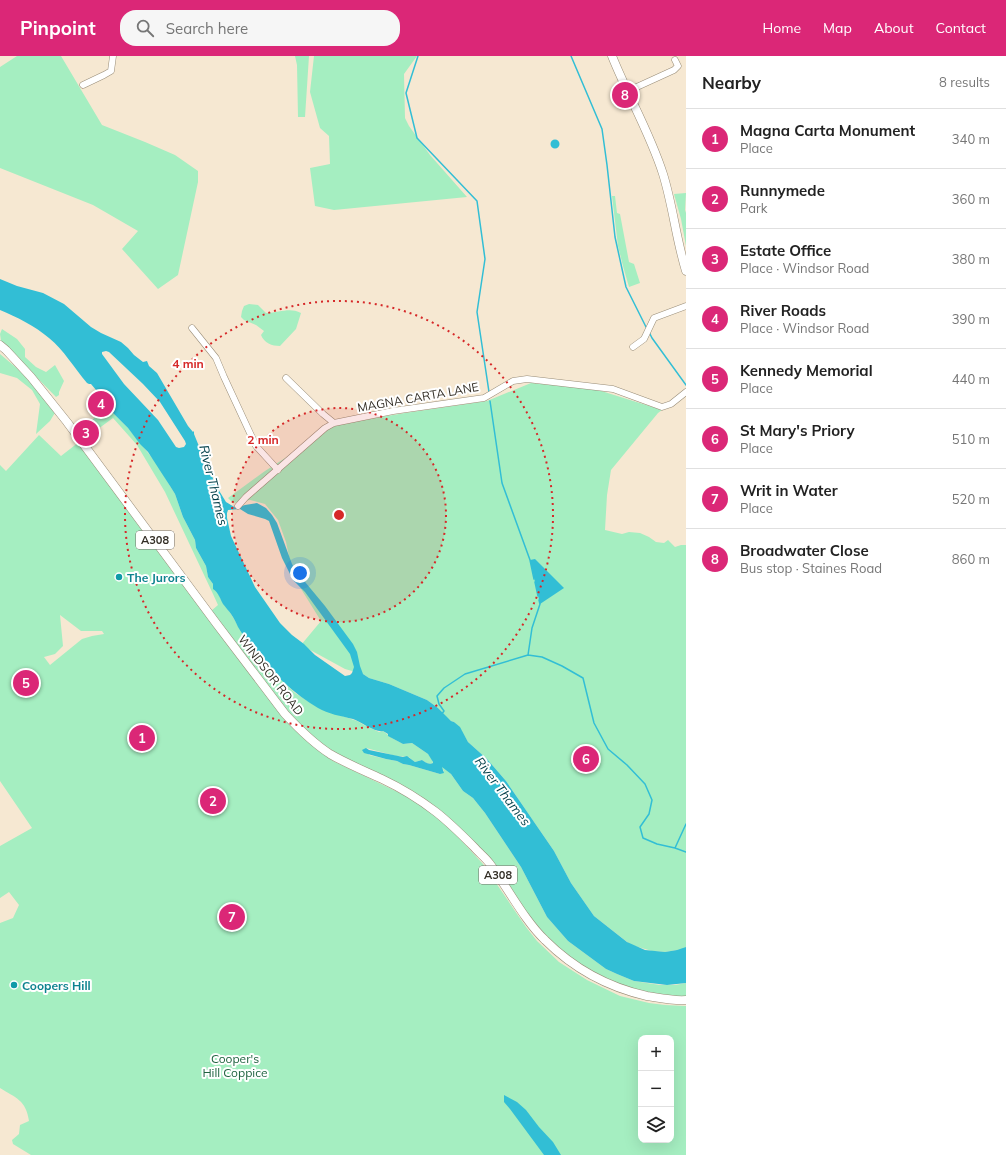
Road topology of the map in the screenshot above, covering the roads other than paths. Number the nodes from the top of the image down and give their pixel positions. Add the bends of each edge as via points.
1 (113, 56) edge
2 (612, 56) edge
3 (674, 60) dead end
4 (83, 85) dead end
5 (628, 91) junction
6 (686, 271) edge
7 (686, 306) edge
8 (192, 328) dead end
9 (0, 345) edge
10 (633, 346) dead end
11 (286, 378) dead end
12 (686, 392) edge
13 (334, 423) junction
14 (278, 470) junction
15 (238, 506) dead end
16 (686, 1000) edge

1 - 4 street via 111,71
2 - 5 main road
3 - 5 street via 678,66 674,70
5 - 6 main road via 663,174
7 - 10 street via 654,318 644,339
8 - 14 street via 216,358 256,446
9 - 16 main road, WINDSOR ROAD / A308 via 31,377 67,422 216,623 298,728 330,754 402,789 448,822 490,863 544,940 583,971 631,992
11 - 13 street
12 - 13 street, MAGNA CARTA LANE via 672,404 662,407 613,389 527,379 514,382 484,398 393,411
13 - 14 street, MAGNA CARTA LANE
14 - 15 street, MAGNA CARTA LANE

